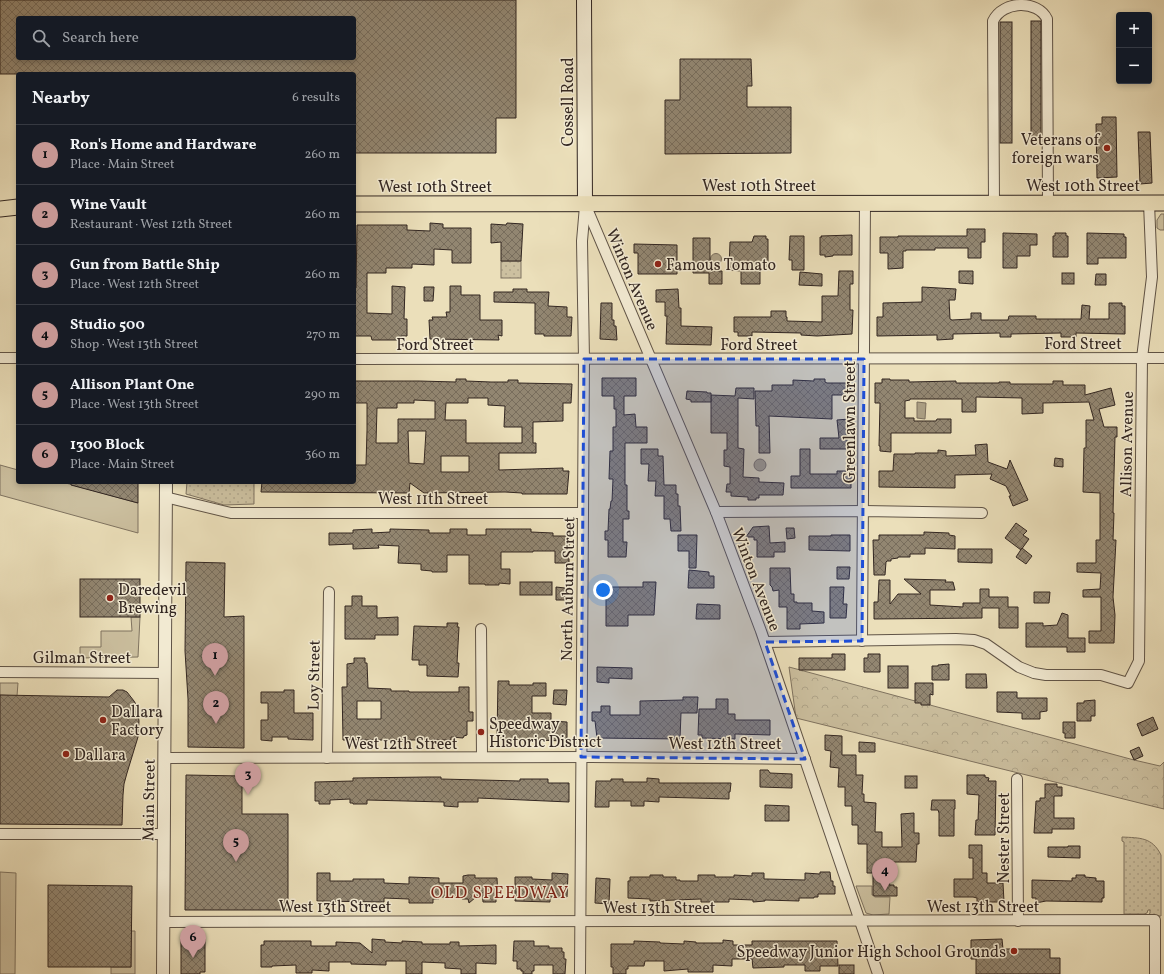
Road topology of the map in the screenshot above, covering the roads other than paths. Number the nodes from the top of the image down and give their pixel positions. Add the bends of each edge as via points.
1 (584, 0) edge
2 (865, 203) junction
3 (994, 203) junction
4 (1048, 203) junction
5 (1157, 203) edge
6 (356, 204) edge
7 (585, 204) junction
8 (16, 207) edge
9 (0, 209) edge
10 (0, 358) edge
11 (16, 358) edge
12 (1142, 358) junction
13 (1164, 358) edge
14 (356, 359) edge
15 (864, 359) junction
16 (584, 360) junction
17 (650, 360) junction
18 (166, 484) edge
19 (165, 497) junction
20 (716, 512) junction
21 (864, 512) junction
22 (583, 513) junction
23 (982, 513) dead end
24 (329, 592) dead end
25 (481, 629) dead end
26 (862, 641) junction
27 (765, 642) junction
28 (0, 672) edge
29 (165, 673) junction
30 (482, 757) junction
31 (581, 757) junction
32 (164, 758) junction
33 (327, 758) junction
34 (805, 759) junction
35 (1017, 779) dead end
36 (0, 834) edge
37 (163, 834) junction
38 (860, 920) junction
39 (1018, 921) junction
40 (163, 922) junction
41 (580, 922) junction
42 (163, 974) edge
43 (580, 974) edge
44 (878, 974) edge
45 (1155, 974) edge

1 - 7 main road, Cossell Road
2 - 3 main road, West 10th Street
2 - 7 main road, West 10th Street
2 - 15 street, Greenlawn Street
3 - 4 main road, West 10th Street
3 - 4 street via 993,20 1000,8 1013,0 1028,1 1041,6 1047,19
4 - 5 main road, West 10th Street
5 - 12 street, Allison Avenue via 1152,283
6 - 7 main road, West 10th Street
7 - 16 street, North Auburn Street via 582,241
7 - 17 street, Winton Avenue
8 - 9 main road
10 - 11 street
12 - 13 street, Ford Street
12 - 15 street, Ford Street
12 - 26 street, Allison Avenue via 1139,662 1128,683 1101,675 1034,673 1019,667 993,648 974,640
14 - 16 street, Ford Street
15 - 17 street, Ford Street
15 - 21 street, Greenlawn Street
16 - 17 street, Ford Street
16 - 22 street, North Auburn Street
17 - 20 street, Winton Avenue
18 - 19 street, Main Street
19 - 22 street, West 11th Street via 231,513
19 - 29 street, Main Street
20 - 21 street
20 - 27 street, Winton Avenue
21 - 23 street
21 - 26 street, Greenlawn Street
22 - 31 street, North Auburn Street
24 - 33 street, Loy Street
25 - 30 street
26 - 27 street
27 - 34 street, Winton Avenue
28 - 29 street, Gilman Street
29 - 32 street, Main Street
30 - 31 street, West 12th Street
30 - 33 street, West 12th Street
31 - 34 street, West 12th Street
31 - 41 street, North Auburn Street
32 - 33 street, West 12th Street
32 - 37 street, Main Street
34 - 38 street, Winton Avenue
35 - 39 street, Nester Street
36 - 37 street
37 - 40 street, Main Street
38 - 39 street, West 13th Street
38 - 41 street, West 13th Street
38 - 44 street, Winton Avenue
39 - 45 street, West 13th Street via 1155,920
40 - 41 street, West 13th Street
40 - 42 street, Main Street
41 - 43 street, North Auburn Street

